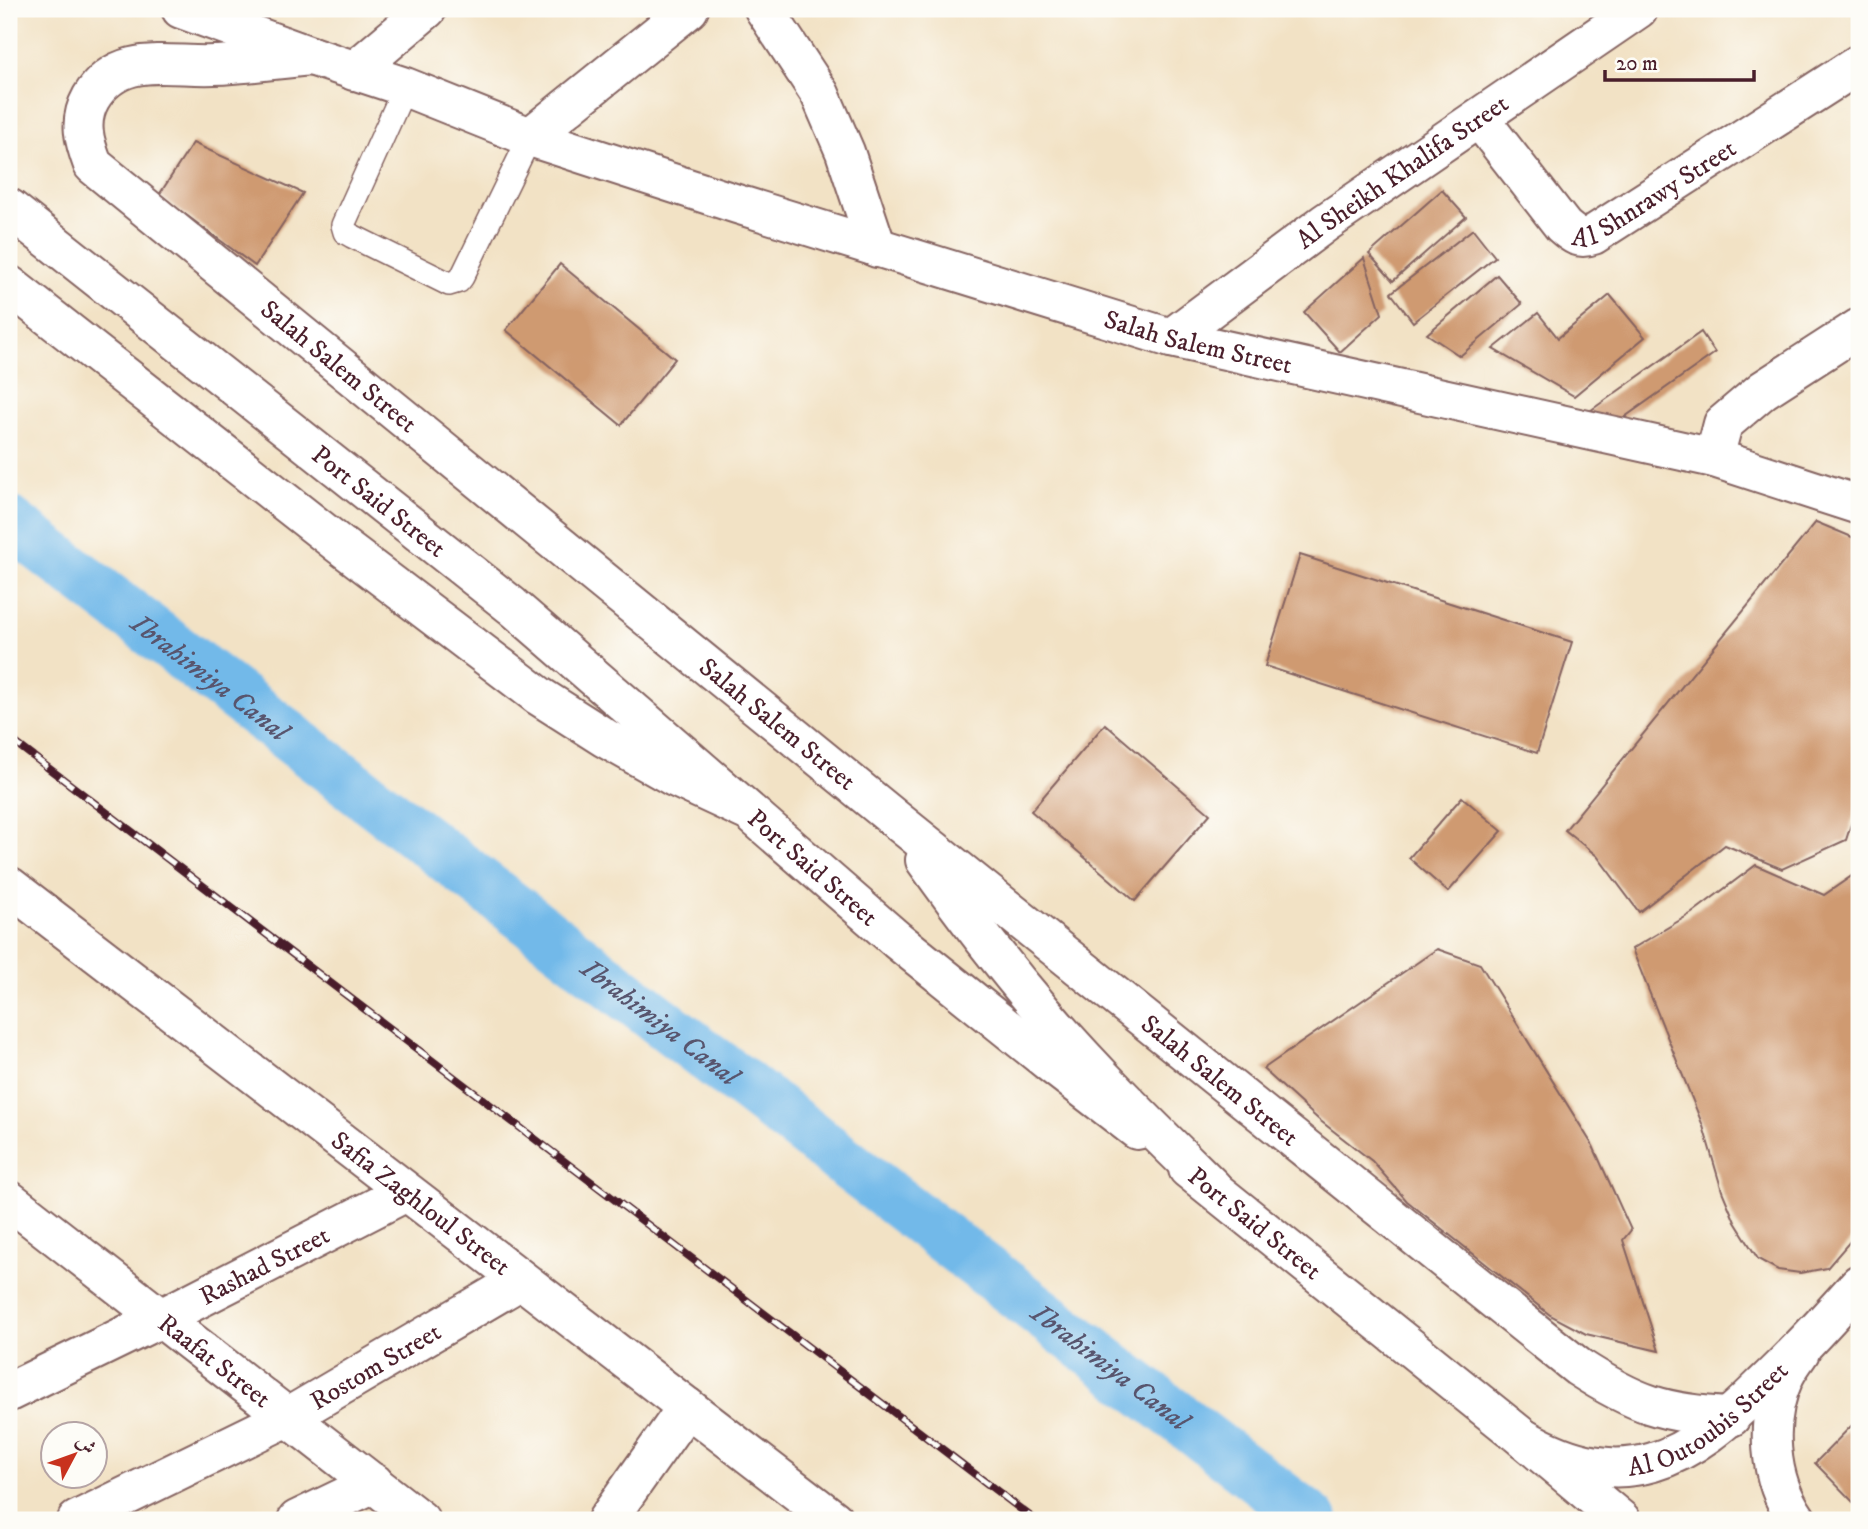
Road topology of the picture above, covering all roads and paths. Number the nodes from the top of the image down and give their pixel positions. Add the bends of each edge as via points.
1 (427, 9) edge
2 (689, 9) edge
3 (764, 9) edge
4 (1638, 9) edge
5 (190, 10) edge
6 (311, 56) junction
7 (1859, 64) edge
8 (354, 71) junction
9 (405, 87) junction
10 (1479, 118) junction
11 (530, 137) junction
12 (9, 208) edge
13 (877, 248) junction
14 (9, 285) edge
15 (1859, 328) edge
16 (1171, 338) junction
17 (1714, 458) junction
18 (1859, 505) edge
19 (745, 810) junction
20 (895, 819) junction
21 (9, 887) edge
22 (1213, 1188) junction
23 (406, 1192) junction
24 (9, 1200) edge
25 (521, 1280) junction
26 (1859, 1284) edge
27 (161, 1318) junction
28 (1803, 1346) junction
29 (9, 1392) edge
30 (687, 1407) junction
31 (288, 1417) junction
32 (1731, 1417) junction
33 (1523, 1438) junction
34 (374, 1483) junction
35 (77, 1520) edge
36 (297, 1520) edge
37 (420, 1520) edge
38 (607, 1520) edge
39 (834, 1520) edge
40 (1621, 1520) edge
41 (1797, 1520) edge

1 - 8 main road
2 - 11 main road
3 - 13 main road via 820,94
4 - 10 main road, Al Sheikh Khalifa Street
5 - 6 main road, Salah Salem Street
6 - 8 main road, Salah Salem Street
6 - 20 main road, Salah Salem Street via 234,65 123,68 100,83 85,109 82,138 93,165
7 - 10 main road, Al Shnrawy Street via 1583,239 1563,226
8 - 9 main road, Salah Salem Street
9 - 11 main road, Salah Salem Street
9 - 11 lane via 343,225 352,236 449,284 462,277
10 - 16 main road, Al Sheikh Khalifa Street via 1325,223
11 - 13 main road, Salah Salem Street
12 - 19 main road, Port Said Street via 512,606
13 - 16 main road, Salah Salem Street
14 - 19 main road via 539,696 674,777
15 - 17 main road via 1763,390 1723,424
16 - 17 main road, Salah Salem Street
17 - 18 main road, Salah Salem Street
19 - 22 main road, Port Said Street via 1054,1066
20 - 22 main road via 966,918 1043,1013
20 - 32 main road, Salah Salem Street via 1578,1367 1612,1390 1650,1407 1690,1416
21 - 23 main road, Safia Zaghloul Street
22 - 33 main road, Port Said Street
23 - 25 main road, Safia Zaghloul Street
23 - 27 main road, Rashad Street
24 - 27 main road, Raafat Street
25 - 30 main road, Safia Zaghloul Street
25 - 31 main road, Rostom Street
26 - 28 main road, Al Outoubis Street
27 - 29 main road, Rashad Street
27 - 31 main road, Raafat Street
28 - 32 main road, Al Outoubis Street
28 - 41 main road via 1785,1375 1774,1408 1771,1443 1777,1477
30 - 38 main road
30 - 39 main road, Safia Zaghloul Street
31 - 34 main road, Raafat Street
31 - 35 main road, Rostom Street
32 - 33 main road, Al Outoubis Street via 1677,1454 1646,1465 1582,1464
33 - 40 main road, Port Said Street
34 - 36 main road
34 - 37 main road, Raafat Street

